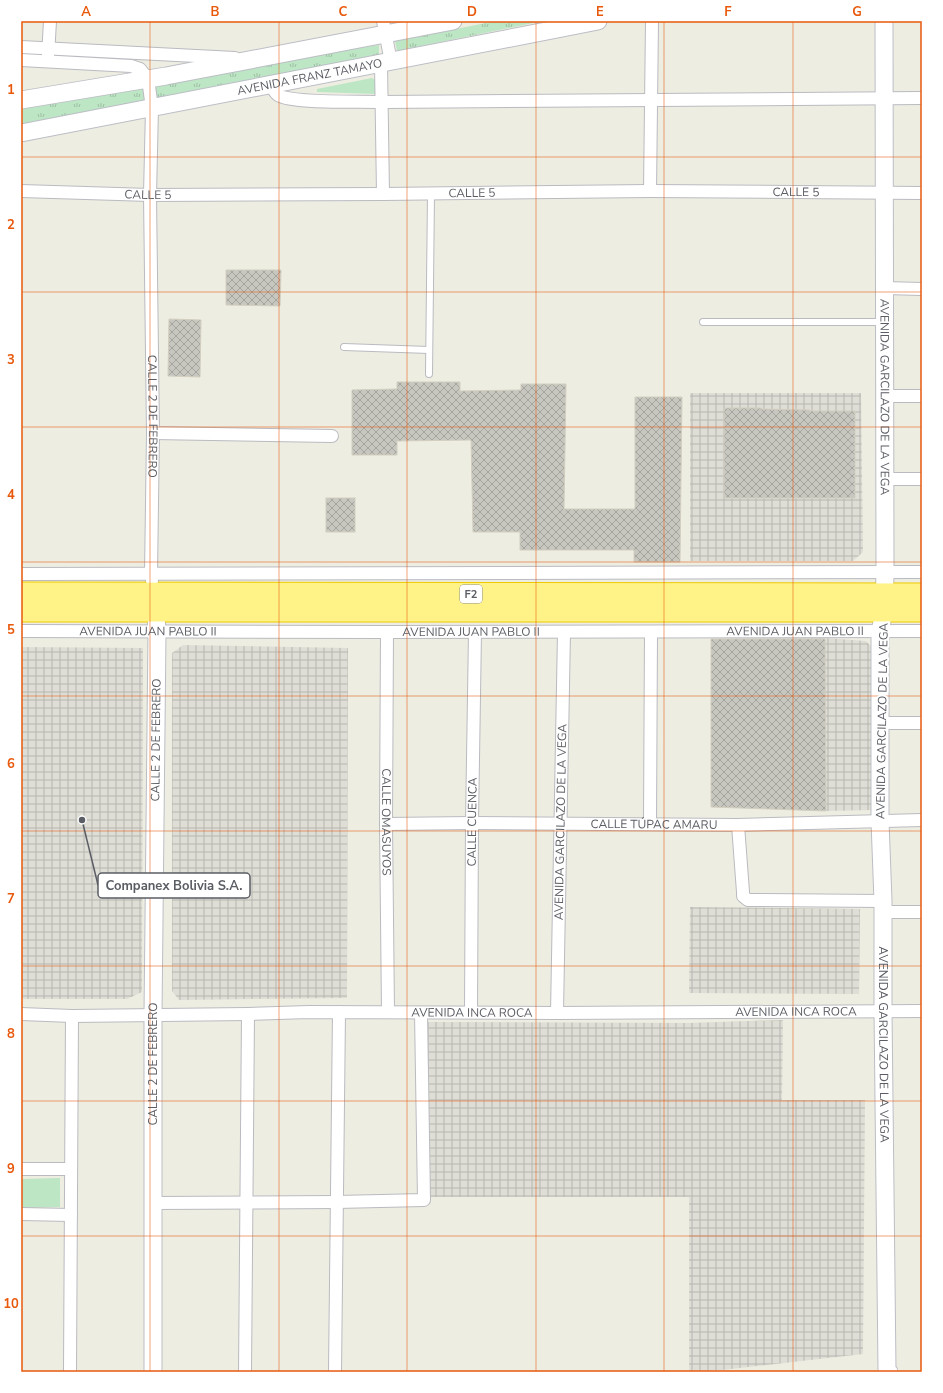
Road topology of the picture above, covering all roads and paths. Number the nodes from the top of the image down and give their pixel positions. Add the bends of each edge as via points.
1 (50, 21) edge
2 (453, 21) edge
3 (598, 21) edge
4 (652, 21) edge
5 (884, 21) edge
6 (392, 27) edge
7 (21, 47) edge
8 (49, 49) junction
9 (258, 59) junction
10 (21, 60) edge
11 (48, 61) junction
12 (386, 63) junction
13 (148, 79) junction
14 (271, 85) junction
15 (922, 98) edge
16 (885, 99) junction
17 (21, 100) edge
18 (652, 100) junction
19 (382, 102) junction
20 (152, 108) junction
21 (21, 133) edge
22 (21, 191) edge
23 (650, 191) junction
24 (884, 193) junction
25 (922, 193) edge
26 (383, 194) junction
27 (431, 194) junction
28 (150, 195) junction
29 (885, 288) junction
30 (922, 289) edge
31 (703, 322) dead end
32 (885, 322) junction
33 (344, 347) dead end
34 (429, 350) junction
35 (429, 374) dead end
36 (885, 396) junction
37 (922, 396) edge
38 (153, 433) junction
39 (332, 436) dead end
40 (884, 479) junction
41 (922, 479) edge
42 (884, 572) junction
43 (922, 572) edge
44 (21, 574) edge
45 (151, 574) junction
46 (21, 593) edge
47 (922, 594) edge
48 (884, 603) junction
49 (21, 611) edge
50 (922, 611) edge
51 (156, 613) junction
52 (21, 631) edge
53 (922, 631) edge
54 (387, 632) junction
55 (475, 632) junction
56 (564, 632) junction
57 (651, 632) junction
58 (880, 632) junction
59 (880, 723) junction
60 (922, 723) edge
61 (922, 820) edge
62 (880, 821) junction
63 (472, 822) junction
64 (650, 823) junction
65 (386, 824) junction
66 (560, 824) junction
67 (738, 825) junction
68 (883, 906) junction
69 (922, 912) edge
70 (883, 1011) junction
71 (922, 1011) edge
72 (339, 1012) junction
73 (388, 1012) junction
74 (421, 1012) junction
75 (471, 1012) junction
76 (557, 1013) junction
77 (21, 1014) edge
78 (248, 1014) junction
79 (153, 1015) junction
80 (72, 1016) junction
81 (21, 1169) edge
82 (71, 1170) junction
83 (246, 1202) junction
84 (337, 1202) junction
85 (153, 1203) junction
86 (21, 1214) edge
87 (70, 1215) junction
88 (886, 1371) edge
89 (70, 1372) edge
90 (153, 1372) edge
91 (245, 1372) edge
92 (335, 1372) edge

1 - 8 street
2 - 6 street
3 - 12 street, AVENIDA FRANZ TAMAYO
4 - 18 street
5 - 16 street, AVENIDA GARCILAZO DE LA VEGA
6 - 9 street
6 - 12 street
7 - 8 street
8 - 9 street
8 - 11 street
9 - 13 street
10 - 11 street
11 - 13 street via 131,66 140,69
12 - 14 street, AVENIDA FRANZ TAMAYO
12 - 19 street
13 - 17 street
13 - 20 street, CALLE 2 DE FEBRERO
14 - 19 street via 280,96 296,100
14 - 20 street, AVENIDA FRANZ TAMAYO
15 - 16 street
16 - 18 street
16 - 24 street, AVENIDA GARCILAZO DE LA VEGA
18 - 19 street
18 - 23 street
19 - 26 street
20 - 21 street, AVENIDA FRANZ TAMAYO
20 - 28 street, CALLE 2 DE FEBRERO
22 - 28 street, CALLE 5
23 - 24 street, CALLE 5
23 - 27 street, CALLE 5
24 - 25 street, CALLE 5
24 - 29 street, AVENIDA GARCILAZO DE LA VEGA
26 - 27 street, CALLE 5
26 - 28 street, CALLE 5
27 - 34 lane
28 - 38 street, CALLE 2 DE FEBRERO
29 - 30 street
29 - 32 street, AVENIDA GARCILAZO DE LA VEGA
31 - 32 lane
32 - 36 street, AVENIDA GARCILAZO DE LA VEGA
33 - 34 lane
34 - 35 lane
36 - 37 street
36 - 40 street, AVENIDA GARCILAZO DE LA VEGA
38 - 39 street
38 - 45 street, CALLE 2 DE FEBRERO
40 - 41 street
40 - 42 street, AVENIDA GARCILAZO DE LA VEGA
42 - 43 street
42 - 45 street
42 - 48 street, AVENIDA GARCILAZO DE LA VEGA
44 - 45 street
45 - 51 street, CALLE 2 DE FEBRERO
46 - 51 highway, AVENIDA JUAN PABLO II / F2
47 - 48 highway, AVENIDA JUAN PABLO II / F2
48 - 50 highway, AVENIDA JUAN PABLO II / F2
48 - 51 highway, AVENIDA JUAN PABLO II / F2
48 - 58 street, AVENIDA GARCILAZO DE LA VEGA
49 - 51 highway, AVENIDA JUAN PABLO II / F2
51 - 52 street, AVENIDA JUAN PABLO II
51 - 54 street, AVENIDA JUAN PABLO II
51 - 79 street, CALLE 2 DE FEBRERO
53 - 58 street, AVENIDA JUAN PABLO II
54 - 55 street, AVENIDA JUAN PABLO II
54 - 65 street, CALLE OMASUYOS
55 - 56 street, AVENIDA JUAN PABLO II
55 - 63 street, CALLE CUENCA
56 - 57 street, AVENIDA JUAN PABLO II
56 - 66 street, AVENIDA GARCILAZO DE LA VEGA
57 - 58 street, AVENIDA JUAN PABLO II
57 - 64 street
58 - 59 street, AVENIDA GARCILAZO DE LA VEGA
59 - 60 street
59 - 62 street, AVENIDA GARCILAZO DE LA VEGA
61 - 62 street, CALLE TÚPAC AMARU
62 - 67 street, CALLE TÚPAC AMARU
62 - 68 street, AVENIDA GARCILAZO DE LA VEGA
63 - 65 street, CALLE TÚPAC AMARU
63 - 66 street, CALLE TÚPAC AMARU
63 - 75 street, CALLE CUENCA
64 - 66 street, CALLE TÚPAC AMARU
64 - 67 street, CALLE TÚPAC AMARU
65 - 73 street, CALLE OMASUYOS
66 - 76 street, AVENIDA GARCILAZO DE LA VEGA
67 - 68 street via 743,892 748,900
68 - 69 street
68 - 70 street, AVENIDA GARCILAZO DE LA VEGA
70 - 71 street, AVENIDA INCA ROCA
70 - 76 street, AVENIDA INCA ROCA
70 - 88 street, AVENIDA GARCILAZO DE LA VEGA
72 - 73 street, AVENIDA INCA ROCA
72 - 78 street, AVENIDA INCA ROCA
72 - 84 street
73 - 74 street, AVENIDA INCA ROCA
74 - 75 street, AVENIDA INCA ROCA
74 - 84 street via 424,1200
75 - 76 street, AVENIDA INCA ROCA
77 - 80 street, AVENIDA INCA ROCA
78 - 79 street, AVENIDA INCA ROCA
78 - 83 street
79 - 80 street, AVENIDA INCA ROCA
79 - 85 street, CALLE 2 DE FEBRERO
80 - 82 street
81 - 82 street
82 - 87 street
83 - 84 street
83 - 85 street
83 - 91 street
84 - 92 street
85 - 90 street, CALLE 2 DE FEBRERO
86 - 87 street
87 - 89 street

